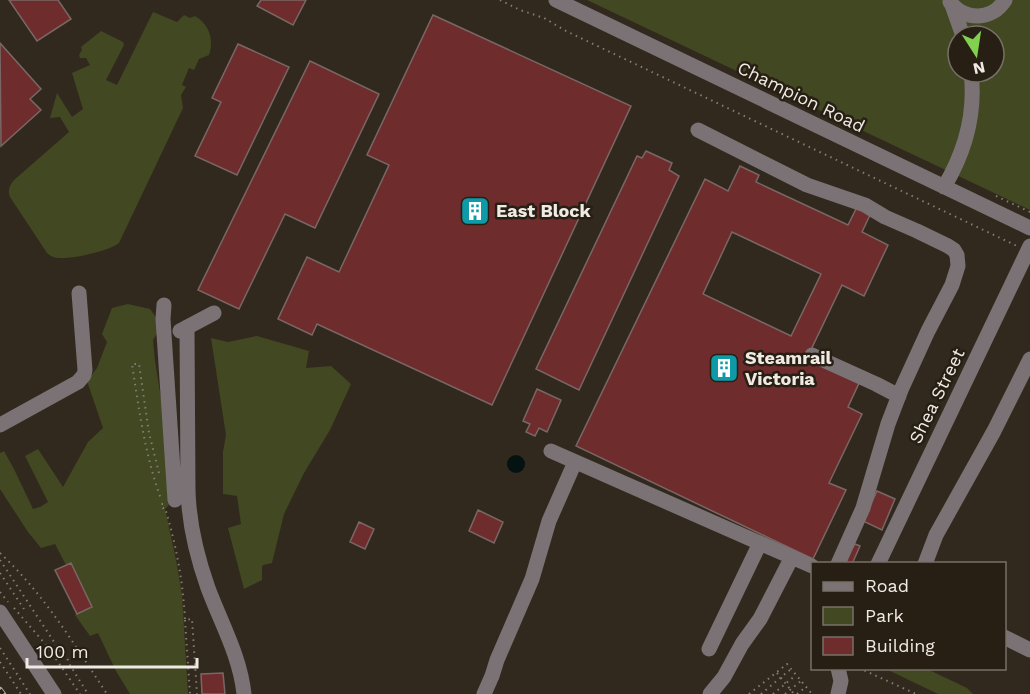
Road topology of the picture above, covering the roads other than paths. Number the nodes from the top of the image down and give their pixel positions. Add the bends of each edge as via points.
1 (556, 0) edge
2 (1005, 0) edge
3 (949, 1) edge
4 (959, 24) edge
5 (971, 84) edge
6 (698, 130) dead end
7 (944, 187) junction
8 (1030, 228) edge
9 (1029, 249) edge
10 (79, 293) dead end
11 (164, 305) dead end
12 (214, 313) dead end
13 (187, 327) junction
14 (160, 341) junction
15 (812, 355) dead end
16 (1030, 359) edge
17 (898, 396) junction
18 (0, 425) edge
19 (551, 451) dead end
20 (576, 462) junction
21 (175, 500) dead end
22 (760, 543) junction
23 (792, 556) junction
24 (839, 562) edge
25 (879, 562) edge
26 (926, 562) edge
27 (811, 565) edge
28 (0, 612) edge
29 (1006, 638) edge
30 (709, 649) dead end
31 (1030, 650) edge
32 (838, 670) edge
33 (54, 694) edge
34 (244, 694) edge
35 (484, 694) edge
36 (710, 694) edge
37 (838, 694) edge

1 - 7 street, Champion Road
2 - 3 street via 995,11 980,16 961,12
3 - 4 street
5 - 7 street via 969,123 961,152
6 - 17 street via 807,185 857,201 954,250 958,266 952,285
7 - 8 street, Champion Road
9 - 25 street, Shea Street
10 - 18 street via 84,375
11 - 14 street
12 - 13 street
13 - 14 street
13 - 34 street via 190,516 208,588 236,656
14 - 21 street
15 - 17 street
16 - 26 street via 936,535
17 - 24 street via 863,508
19 - 20 street
20 - 22 street
20 - 35 street via 549,521 532,579
22 - 23 street
22 - 30 street
23 - 27 street
23 - 36 street via 764,614
28 - 33 street
29 - 31 street
32 - 37 street

